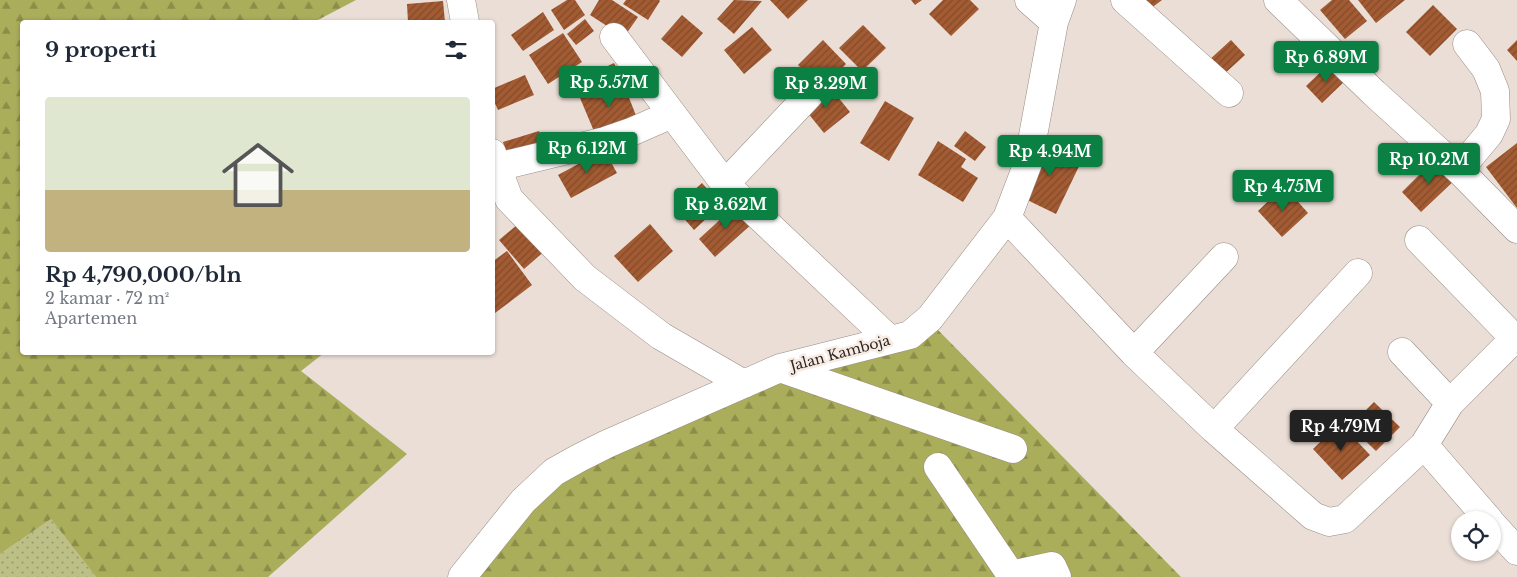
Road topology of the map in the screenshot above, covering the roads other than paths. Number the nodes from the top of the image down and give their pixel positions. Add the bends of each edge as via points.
1 (461, 0) edge
2 (1029, 0) edge
3 (1125, 0) edge
4 (1278, 0) edge
5 (1058, 11) edge
6 (465, 20) edge
7 (614, 37) dead end
8 (1467, 44) dead end
9 (812, 92) dead end
10 (1229, 93) dead end
11 (672, 114) junction
12 (495, 160) edge
13 (1459, 170) junction
14 (724, 184) junction
15 (1007, 218) junction
16 (1517, 229) edge
17 (1419, 240) dead end
18 (1224, 257) dead end
19 (1358, 273) dead end
20 (1516, 338) edge
21 (889, 339) junction
22 (1402, 352) dead end
23 (1134, 353) junction
24 (780, 368) junction
25 (744, 384) junction
26 (1450, 403) junction
27 (1214, 429) junction
28 (1424, 445) junction
29 (1013, 449) dead end
30 (938, 467) dead end
31 (1481, 511) edge
32 (1501, 534) edge
33 (1517, 551) edge
34 (462, 577) edge
35 (1056, 577) edge

1 - 6 street
2 - 5 street
3 - 10 street
4 - 13 street
5 - 15 street, Jalan Kamboja via 1028,164
7 - 11 street
8 - 13 street via 1486,69 1495,92 1496,119 1490,134
9 - 14 street
11 - 12 street via 605,140
11 - 14 street
12 - 25 street via 509,199 585,278 662,336
13 - 16 street
14 - 21 street
15 - 21 street, Jalan Kamboja via 930,318 910,335
15 - 23 street
17 - 20 street
18 - 23 street
19 - 27 street
20 - 26 street
21 - 24 street, Jalan Kamboja
22 - 26 street
23 - 27 street
24 - 25 street, Jalan Kamboja
24 - 29 street
25 - 34 street, Jalan Kamboja via 607,444 554,472 523,502
26 - 28 street
27 - 28 street via 1313,516 1329,522 1345,519
28 - 31 street
30 - 35 street via 1011,575 1052,566
32 - 33 street

